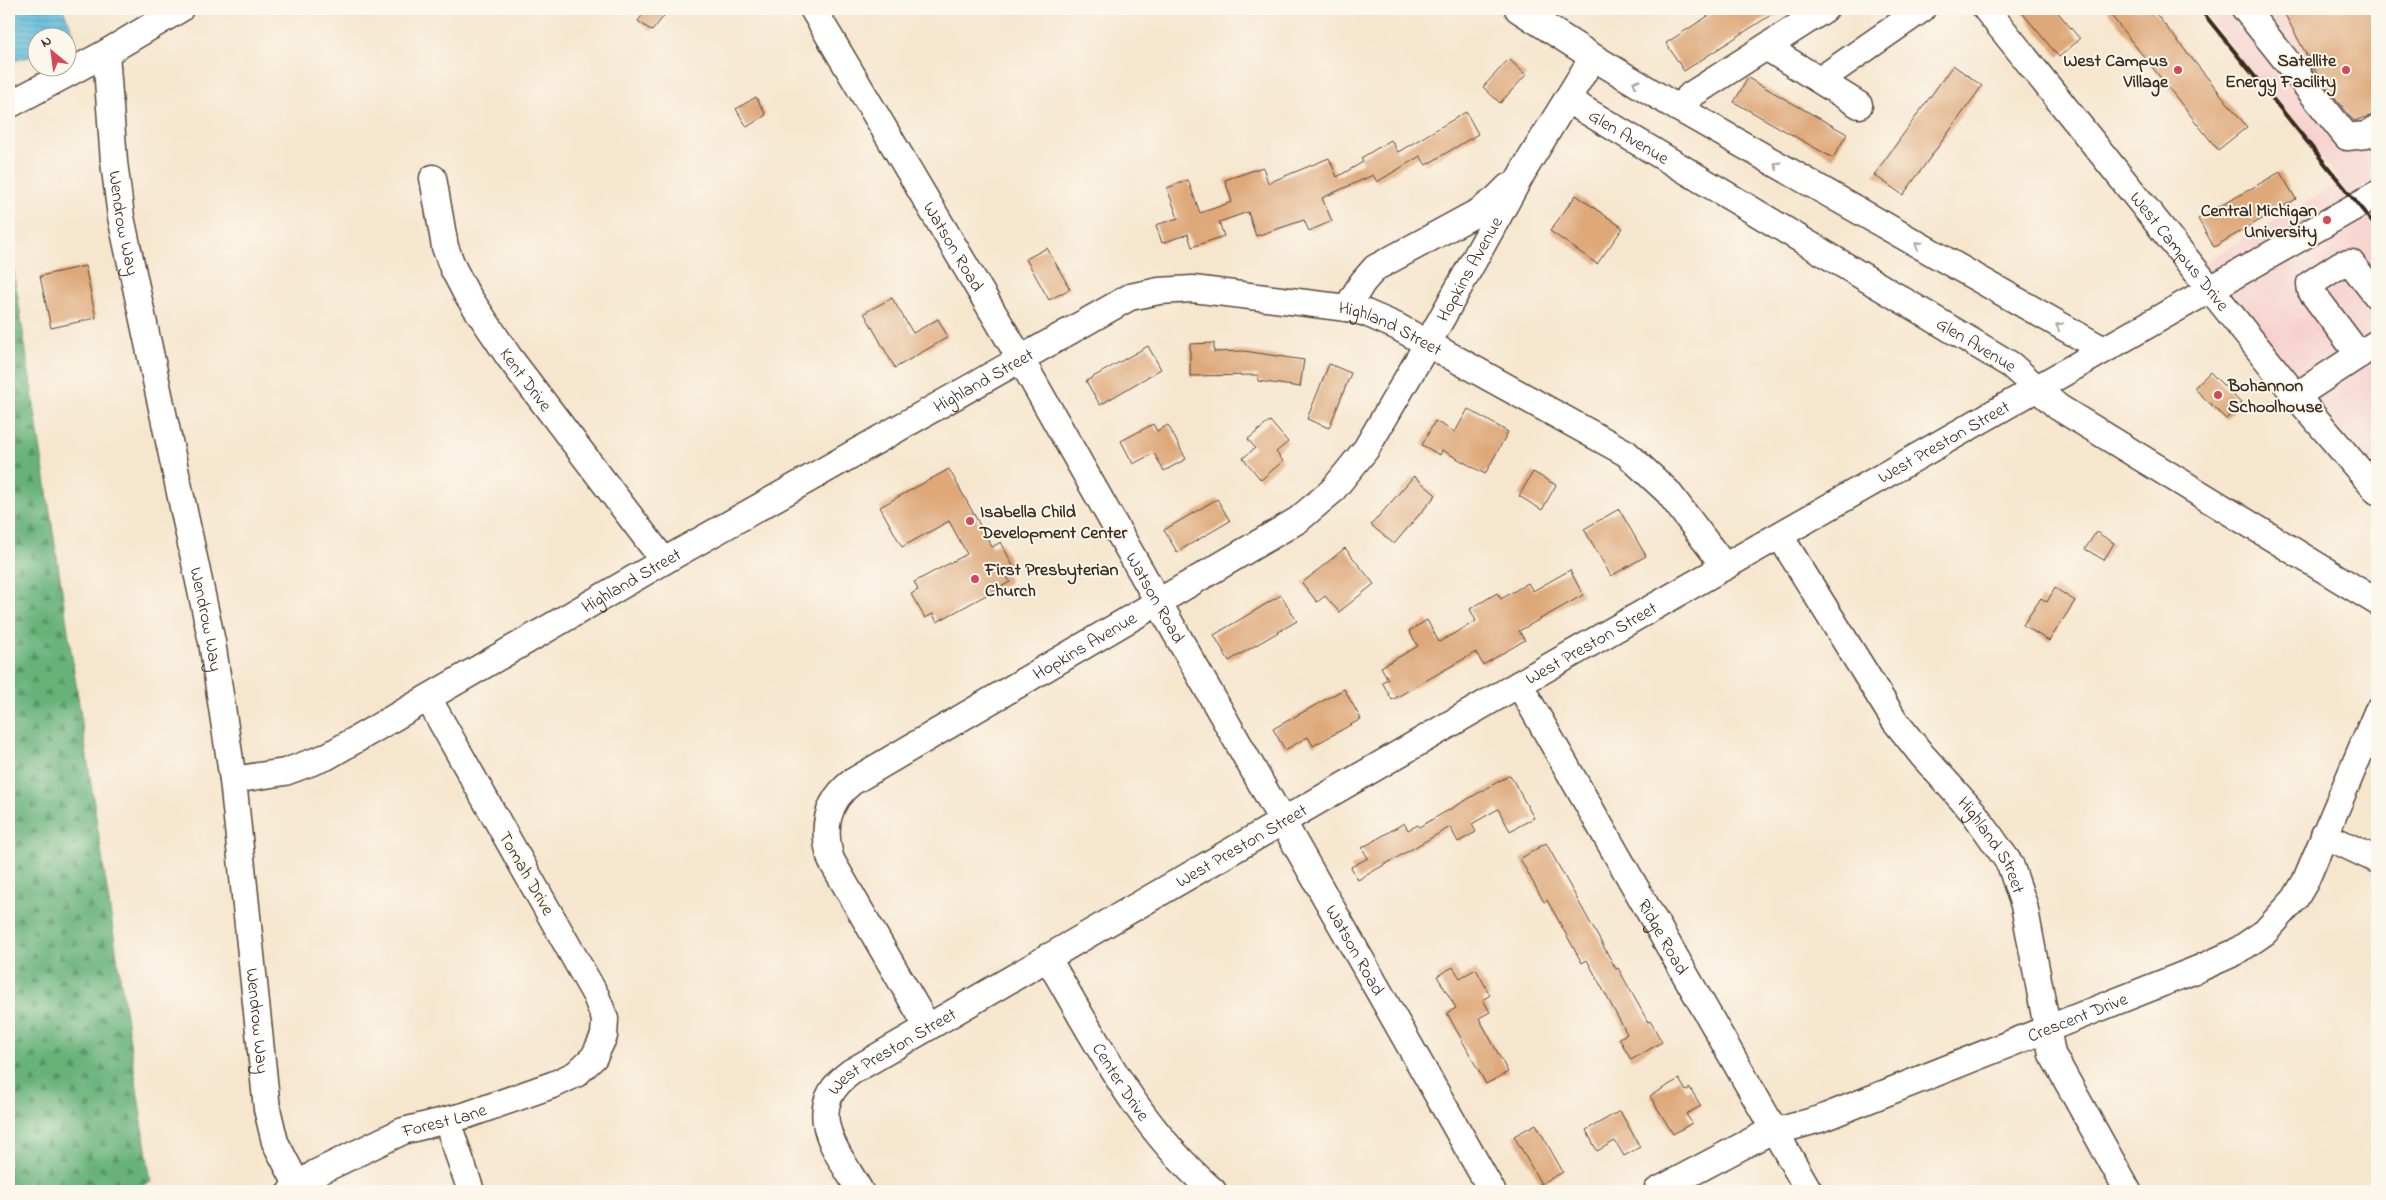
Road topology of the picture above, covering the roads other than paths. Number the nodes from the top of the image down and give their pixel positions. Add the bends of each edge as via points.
1 (180, 9) edge
2 (813, 9) edge
3 (1518, 9) edge
4 (1825, 9) edge
5 (1922, 9) edge
6 (1986, 9) edge
7 (2245, 9) edge
8 (1766, 47) junction
9 (106, 53) junction
10 (1593, 57) junction
11 (1820, 80) junction
12 (1568, 100) junction
13 (1859, 105) dead end
14 (9, 106) edge
15 (1678, 108) junction
16 (2377, 130) edge
17 (1525, 168) junction
18 (433, 178) dead end
19 (2377, 194) edge
20 (2211, 288) junction
21 (2377, 296) edge
22 (1347, 308) junction
23 (1428, 343) junction
24 (2102, 349) junction
25 (2368, 349) edge
26 (1020, 358) junction
27 (2036, 387) junction
28 (2296, 396) junction
29 (2377, 491) edge
30 (1780, 536) junction
31 (664, 561) junction
32 (1725, 567) junction
33 (1159, 601) junction
34 (2377, 602) edge
35 (1519, 684) junction
36 (428, 698) junction
37 (2377, 712) edge
38 (233, 780) junction
39 (1282, 821) junction
40 (2324, 836) junction
41 (2377, 860) edge
42 (1047, 957) junction
43 (927, 1026) junction
44 (2046, 1028) junction
45 (597, 1052) joint
46 (447, 1121) junction
47 (1774, 1131) junction
48 (295, 1188) edge
49 (471, 1191) edge
50 (860, 1191) edge
51 (1213, 1191) edge
52 (1492, 1191) edge
53 (1657, 1191) edge
54 (1809, 1191) edge
55 (2128, 1191) edge

1 - 9 street
2 - 26 street, Watson Road
3 - 10 street
4 - 8 street
5 - 11 street
6 - 20 street, West Campus Drive
7 - 16 street via 2347,137
8 - 11 street
8 - 15 street via 1691,95
9 - 14 street
9 - 38 street, Wendrow Way via 118,198 201,584
10 - 12 street, Hopkins Avenue
15 -> 10 street
11 - 13 street
12 - 17 street, Hopkins Avenue
12 - 27 street, Glen Avenue via 2011,365
24 -> 15 street
17 - 22 street, Hopkins Avenue via 1489,205 1375,268
17 - 23 street, Hopkins Avenue
18 - 31 street, Kent Drive via 445,247 458,280 504,350
19 - 20 street, West Preston Street
20 - 24 street, West Preston Street
20 - 28 street, West Campus Drive
21 - 25 street via 2351,263 2341,264 2310,284 2311,291
22 - 23 street, Highland Street via 1379,319
22 - 26 street, Highland Street via 1193,289 1159,291 1130,298
23 - 32 street, Highland Street via 1595,434 1637,461 1678,503
23 - 33 street, Hopkins Avenue via 1366,449 1332,491 1298,520
24 - 27 street, West Preston Street
25 - 28 street
26 - 31 street, Highland Street
26 - 33 street, Watson Road
27 - 30 street, West Preston Street
27 - 34 street, Glen Avenue via 2058,407
28 - 29 street, West Campus Drive
30 - 32 street, West Preston Street
30 - 44 street, Highland Street via 1895,721 1974,813 2010,864 2024,905
31 - 36 street, Highland Street
32 - 35 street, West Preston Street
33 - 39 street, Watson Road
33 - 43 street, Hopkins Avenue via 852,782 831,807 826,829 831,860
35 - 39 street, West Preston Street
35 - 47 street, Ridge Road
36 - 38 street, Highland Street via 314,763 285,772
36 - 45 street, Tomah Drive via 596,996 606,1027
37 - 40 street, Crescent Drive
38 - 48 street, Wendrow Way via 267,1109 275,1142
39 - 42 street, West Preston Street
39 - 52 street, Watson Road
40 - 41 street
40 - 44 street, Crescent Drive via 2295,899 2274,925 2250,943 2198,969
42 - 43 street, West Preston Street
42 - 51 street, Center Drive via 1142,1116 1175,1155
43 - 50 street, West Preston Street via 843,1078 824,1110 829,1136
44 - 47 street, Crescent Drive via 1820,1119
44 - 55 street, Highland Street via 2056,1063
45 - 46 street, Forest Lane via 571,1078
46 - 48 street, Forest Lane via 403,1131 316,1173
46 - 49 street
47 - 53 street, Crescent Drive
47 - 54 street, Ridge Road

